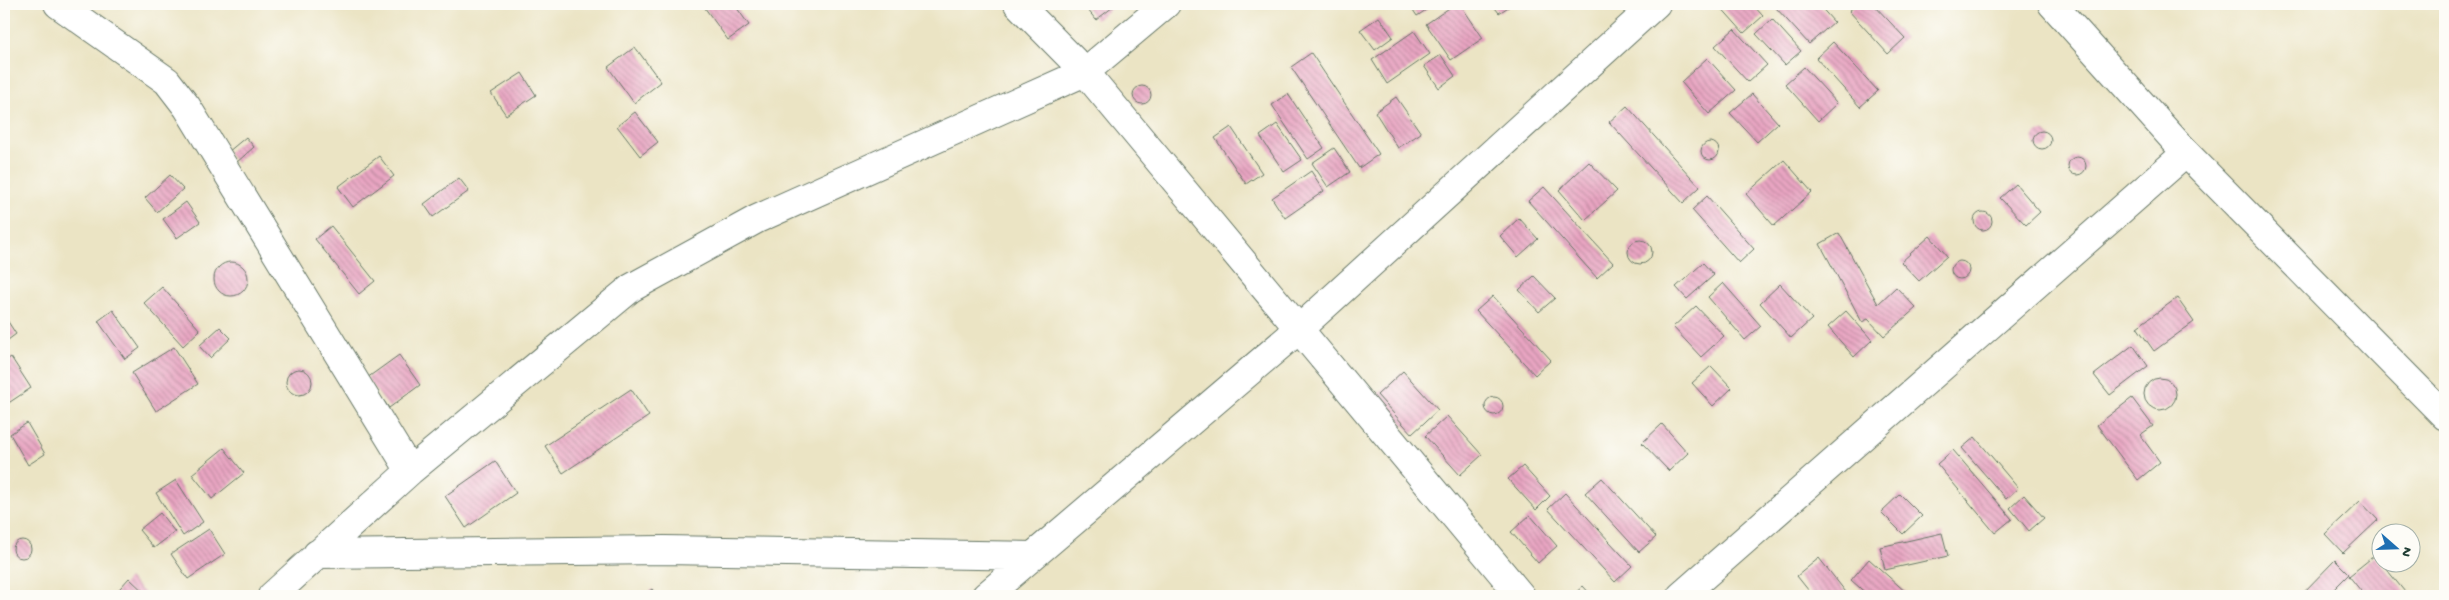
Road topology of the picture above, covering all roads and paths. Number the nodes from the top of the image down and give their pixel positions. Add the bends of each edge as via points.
1 (58, 4) edge
2 (1018, 4) edge
3 (1166, 4) edge
4 (1656, 4) edge
5 (2052, 4) edge
6 (1085, 72) junction
7 (2186, 153) junction
8 (1298, 330) junction
9 (2445, 416) edge
10 (410, 471) junction
11 (317, 554) junction
12 (1033, 556) junction
13 (272, 596) edge
14 (986, 596) edge
15 (1520, 596) edge
16 (1681, 596) edge

1 - 10 street via 166,81 186,107
2 - 6 street
3 - 6 street
4 - 8 street
5 - 7 street
6 - 8 street
6 - 10 street via 757,220 631,288
7 - 9 street
7 - 16 street
8 - 12 street
8 - 15 street
10 - 11 street
11 - 12 street via 664,550
11 - 13 street
12 - 14 street

